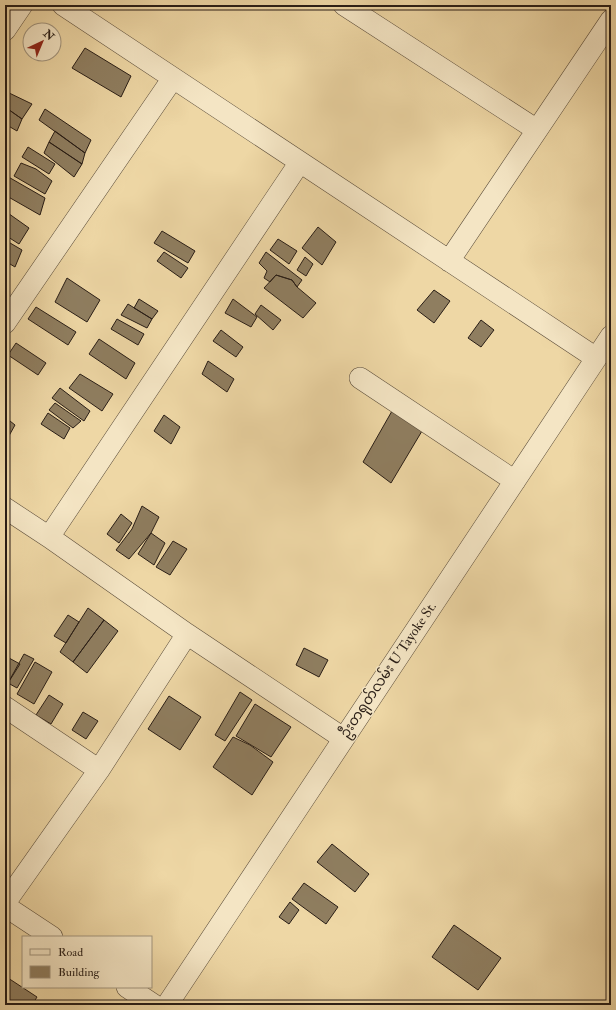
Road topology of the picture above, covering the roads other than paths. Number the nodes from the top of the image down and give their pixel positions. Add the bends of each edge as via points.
1 (22, 5) edge
2 (63, 5) edge
3 (344, 5) edge
4 (611, 20) edge
5 (5, 30) edge
6 (173, 78) junction
7 (537, 130) junction
8 (300, 162) junction
9 (449, 261) junction
10 (5, 323) edge
11 (611, 336) edge
12 (596, 358) junction
13 (360, 378) dead end
14 (515, 481) junction
15 (5, 508) edge
16 (49, 537) junction
17 (187, 634) junction
18 (5, 707) edge
19 (343, 738) junction
20 (99, 770) junction
21 (5, 904) edge
22 (51, 936) edge
23 (128, 988) edge
24 (154, 1005) edge
25 (167, 1005) edge

1 - 5 street
2 - 6 street
3 - 7 street
4 - 7 street
6 - 8 street
6 - 10 street
7 - 9 street
8 - 9 street
8 - 16 street
9 - 12 street
11 - 12 street, ဦးတရုတ်လမ်း U Tayoke St.
12 - 14 street, ဦးတရုတ်လမ်း U Tayoke St.
13 - 14 street
14 - 19 street, ဦးတရုတ်လမ်း U Tayoke St.
15 - 16 street
16 - 17 street
17 - 19 street
17 - 20 street
18 - 20 street
19 - 25 street, ဦးတရုတ်လမ်း U Tayoke St.
20 - 21 street
21 - 22 street
23 - 24 street

